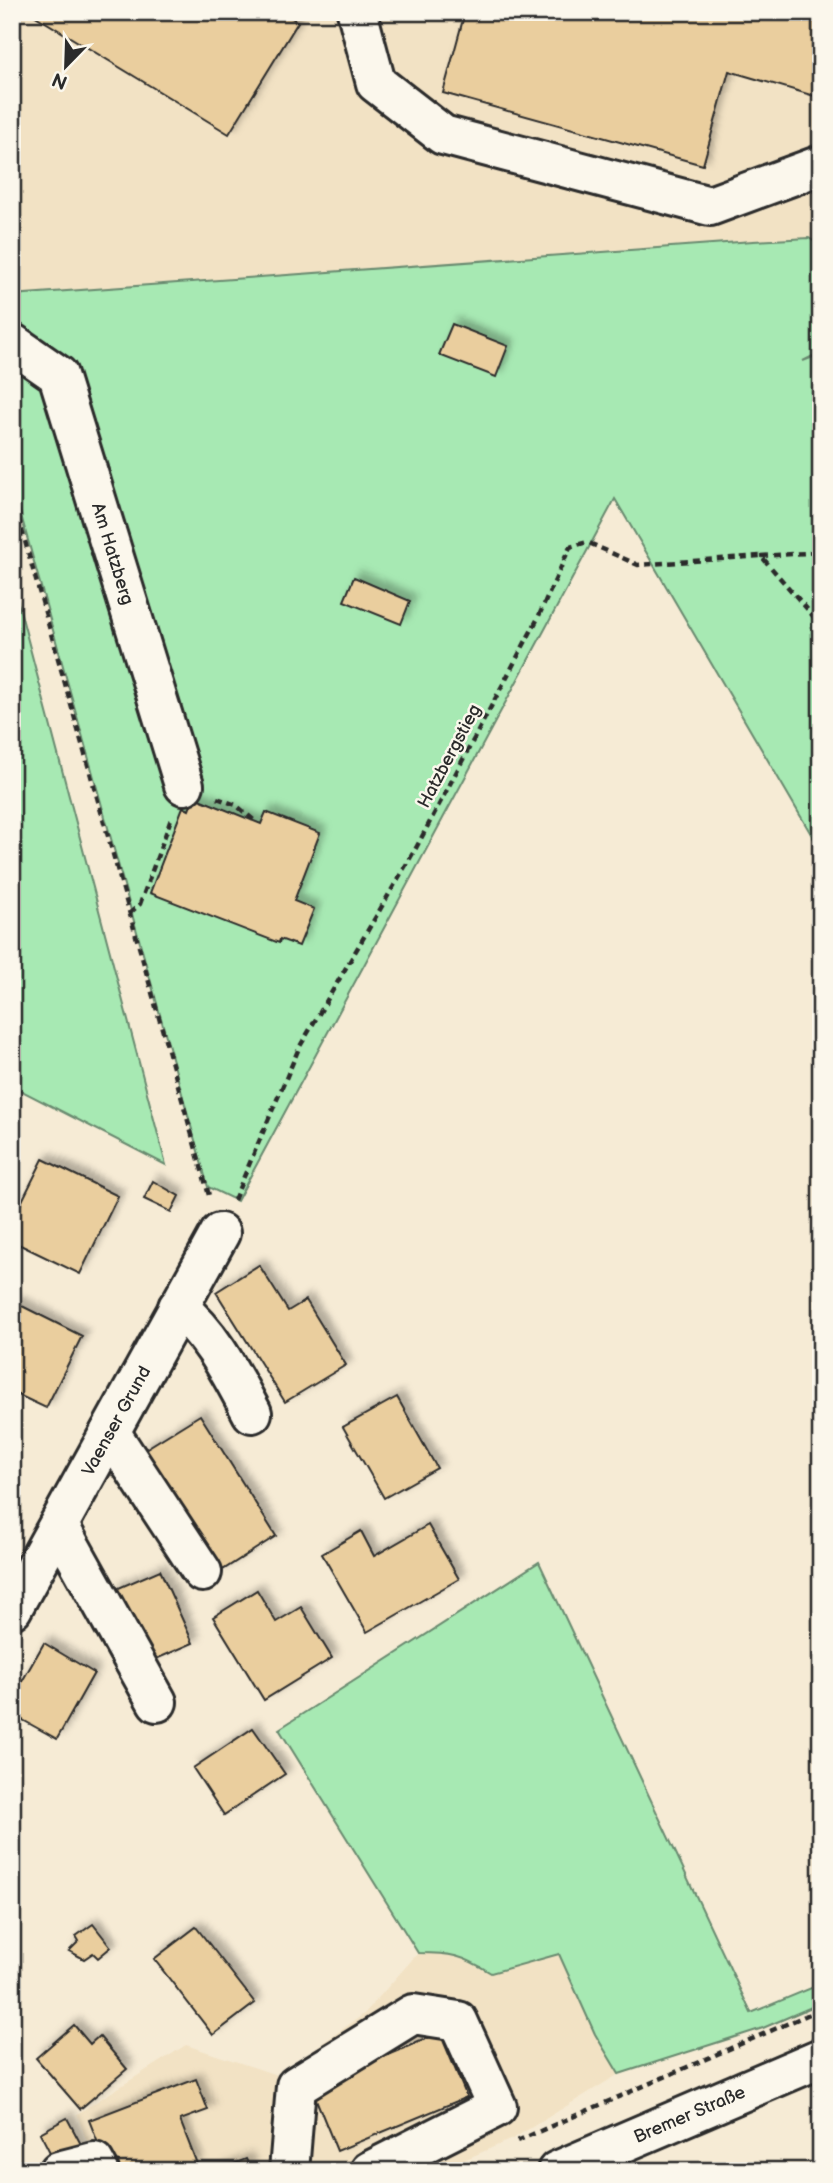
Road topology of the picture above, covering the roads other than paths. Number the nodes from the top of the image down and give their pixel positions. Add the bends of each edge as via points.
1 (357, 12) edge
2 (821, 165) edge
3 (12, 343) edge
4 (184, 785) road end
5 (220, 1233) road end
6 (178, 1307) junction
7 (252, 1413) dead end
8 (110, 1432) junction
9 (59, 1526) junction
10 (202, 1572) dead end
11 (12, 1609) edge
12 (157, 1702) dead end
13 (821, 2058) edge
14 (59, 2171) edge
15 (99, 2171) edge
16 (289, 2171) edge
17 (370, 2171) edge
18 (557, 2171) edge

1 - 2 street via 376,83 443,135 710,206
3 - 4 street, Am Hatzberg via 58,375
5 - 6 street, Vaenser Grund
6 - 7 street via 197,1323 221,1356
6 - 8 street, Vaenser Grund
8 - 9 street, Vaenser Grund
8 - 10 street
9 - 11 street, Vaenser Grund
9 - 12 street
13 - 18 street, Bremer Straße
14 - 15 street via 94,2162
16 - 17 street via 296,2086 413,2014 458,2021 498,2107

